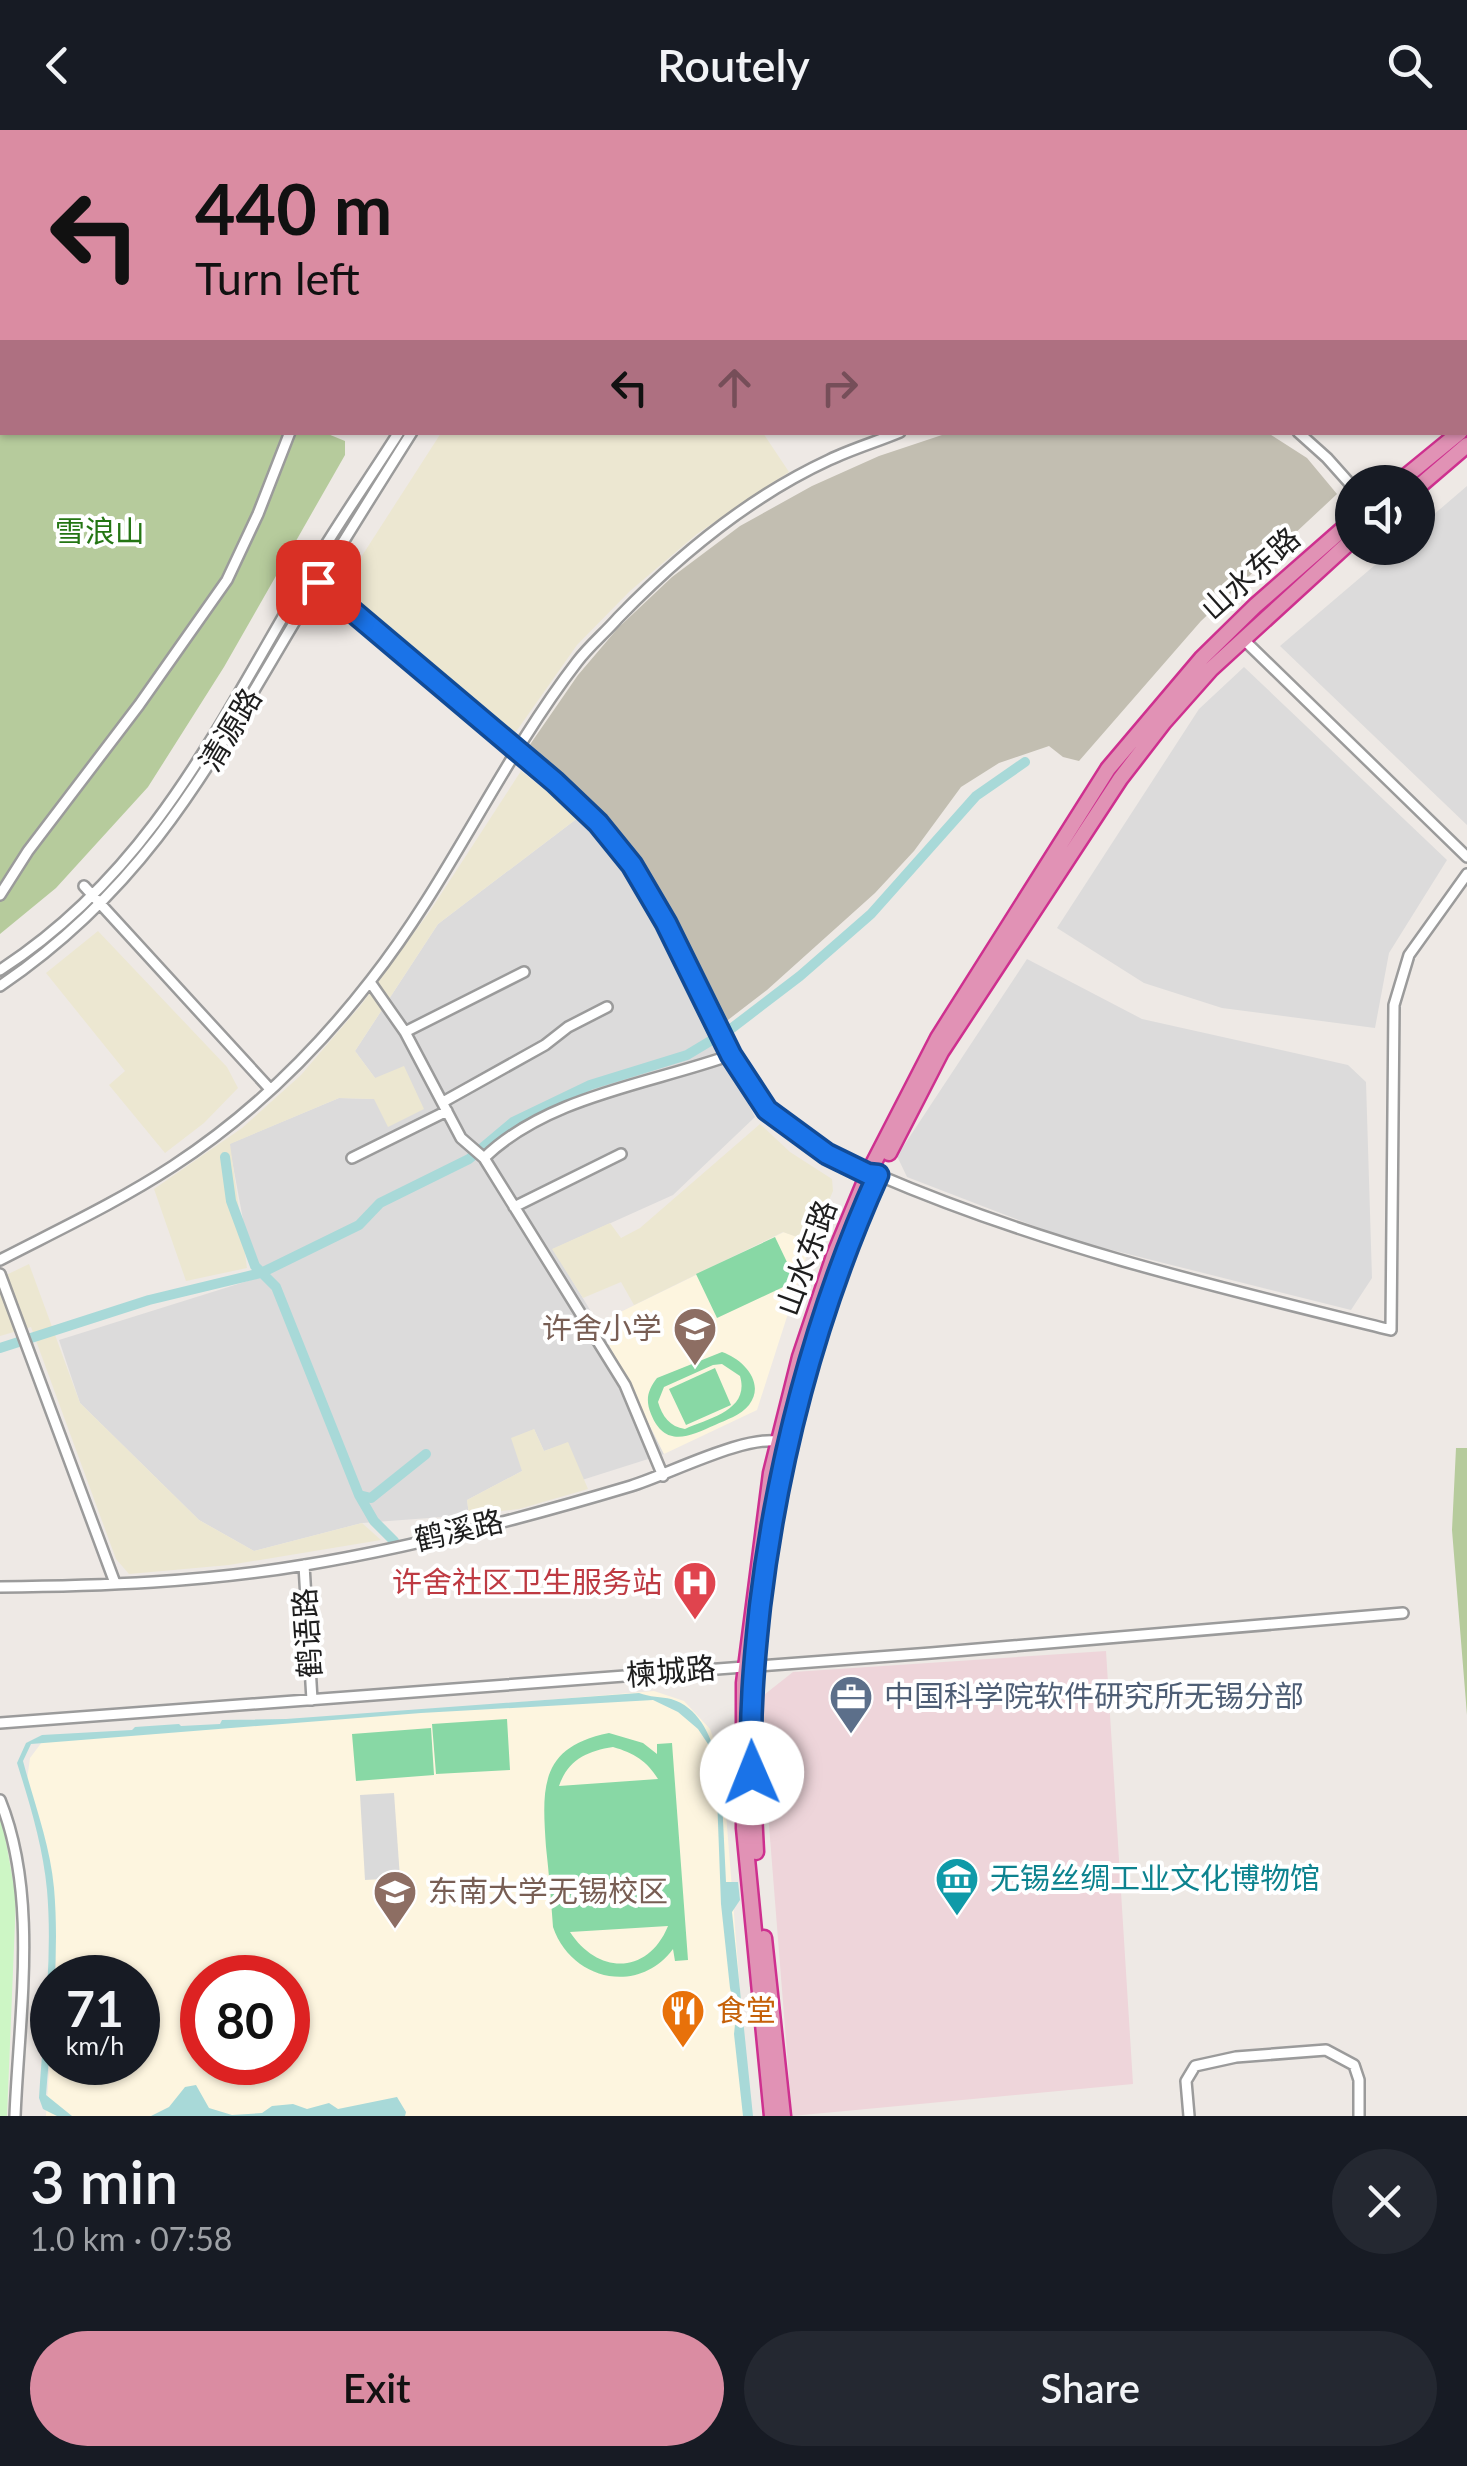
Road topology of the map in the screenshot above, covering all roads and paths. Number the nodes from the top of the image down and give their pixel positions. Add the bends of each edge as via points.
1 (289, 435) edge
2 (397, 435) edge
3 (410, 435) edge
4 (892, 435) edge
5 (1301, 435) edge
6 (1457, 435) edge
7 (1467, 445) edge
8 (1420, 465) edge
9 (1335, 469) edge
10 (1435, 472) edge
11 (1335, 535) edge
12 (1335, 555) edge
13 (304, 573) junction
14 (318, 582) junction
15 (1243, 639) junction
16 (516, 752) junction
17 (1467, 857) edge
18 (1467, 874) edge
19 (84, 886) dead end
20 (0, 896) edge
21 (94, 896) junction
22 (102, 904) junction
23 (0, 970) edge
24 (524, 972) dead end
25 (370, 982) junction
26 (0, 986) edge
27 (608, 1007) dead end
28 (405, 1032) junction
29 (730, 1052) junction
30 (270, 1089) junction
31 (445, 1106) junction
32 (620, 1154) dead end
33 (352, 1158) dead end
34 (484, 1158) junction
35 (873, 1175) junction
36 (514, 1206) junction
37 (0, 1260) edge
38 (0, 1274) edge
39 (783, 1442) junction
40 (663, 1476) junction
41 (304, 1566) junction
42 (116, 1583) junction
43 (0, 1588) edge
44 (1402, 1613) dead end
45 (750, 1666) junction
46 (312, 1700) junction
47 (0, 1723) edge
48 (0, 1800) edge
49 (15, 2116) edge
50 (772, 2116) edge
51 (783, 2116) edge
52 (1189, 2116) edge
53 (1359, 2116) edge

1 - 20 street via 226,580
2 - 13 street, 清源路
3 - 14 street, 清源路
4 - 16 street via 829,460 752,504 659,576 578,660
5 - 9 street
6 - 8 highway
7 - 10 highway
11 - 35 highway, 山水东路 via 1202,658 1108,769 938,1038
12 - 15 highway, 山水东路
13 - 14 street
13 - 21 street, 清源路 via 197,765
14 - 16 street
14 - 22 street, 清源路 via 203,777
15 - 17 street
15 - 35 highway, 山水东路 via 1120,779 942,1052
16 - 25 street
16 - 29 street via 598,823 632,865
18 - 35 street via 1409,954 1394,1004 1391,1330 1166,1275 959,1210
19 - 21 street
21 - 22 street
21 - 23 street, 清源路
22 - 26 street, 清源路
22 - 30 street
24 - 28 street
25 - 28 street
25 - 30 street
27 - 31 street
28 - 31 street
29 - 34 street via 552,1114
29 - 35 street via 767,1110 827,1154
30 - 37 street via 172,1166
31 - 33 street
31 - 34 street via 462,1139
32 - 36 street
34 - 36 street
35 - 39 highway, 山水东路
36 - 40 street via 625,1385
38 - 42 street
39 - 40 street, 鹤溪路 via 752,1441
39 - 45 highway, 山水东路
40 - 41 street, 鹤溪路 via 468,1531
41 - 42 street, 鹤溪路
41 - 46 street, 鹤语路
42 - 43 street, 鹤溪路
44 - 45 street, 楝城路
45 - 46 street, 楝城路
45 - 50 highway, 山水东路 via 742,1732 744,1828
45 - 51 highway, 山水东路 via 755,1844
46 - 47 street, 楝城路
48 - 49 street via 24,1902
52 - 53 street via 1186,2081 1195,2066 1326,2050 1354,2065

